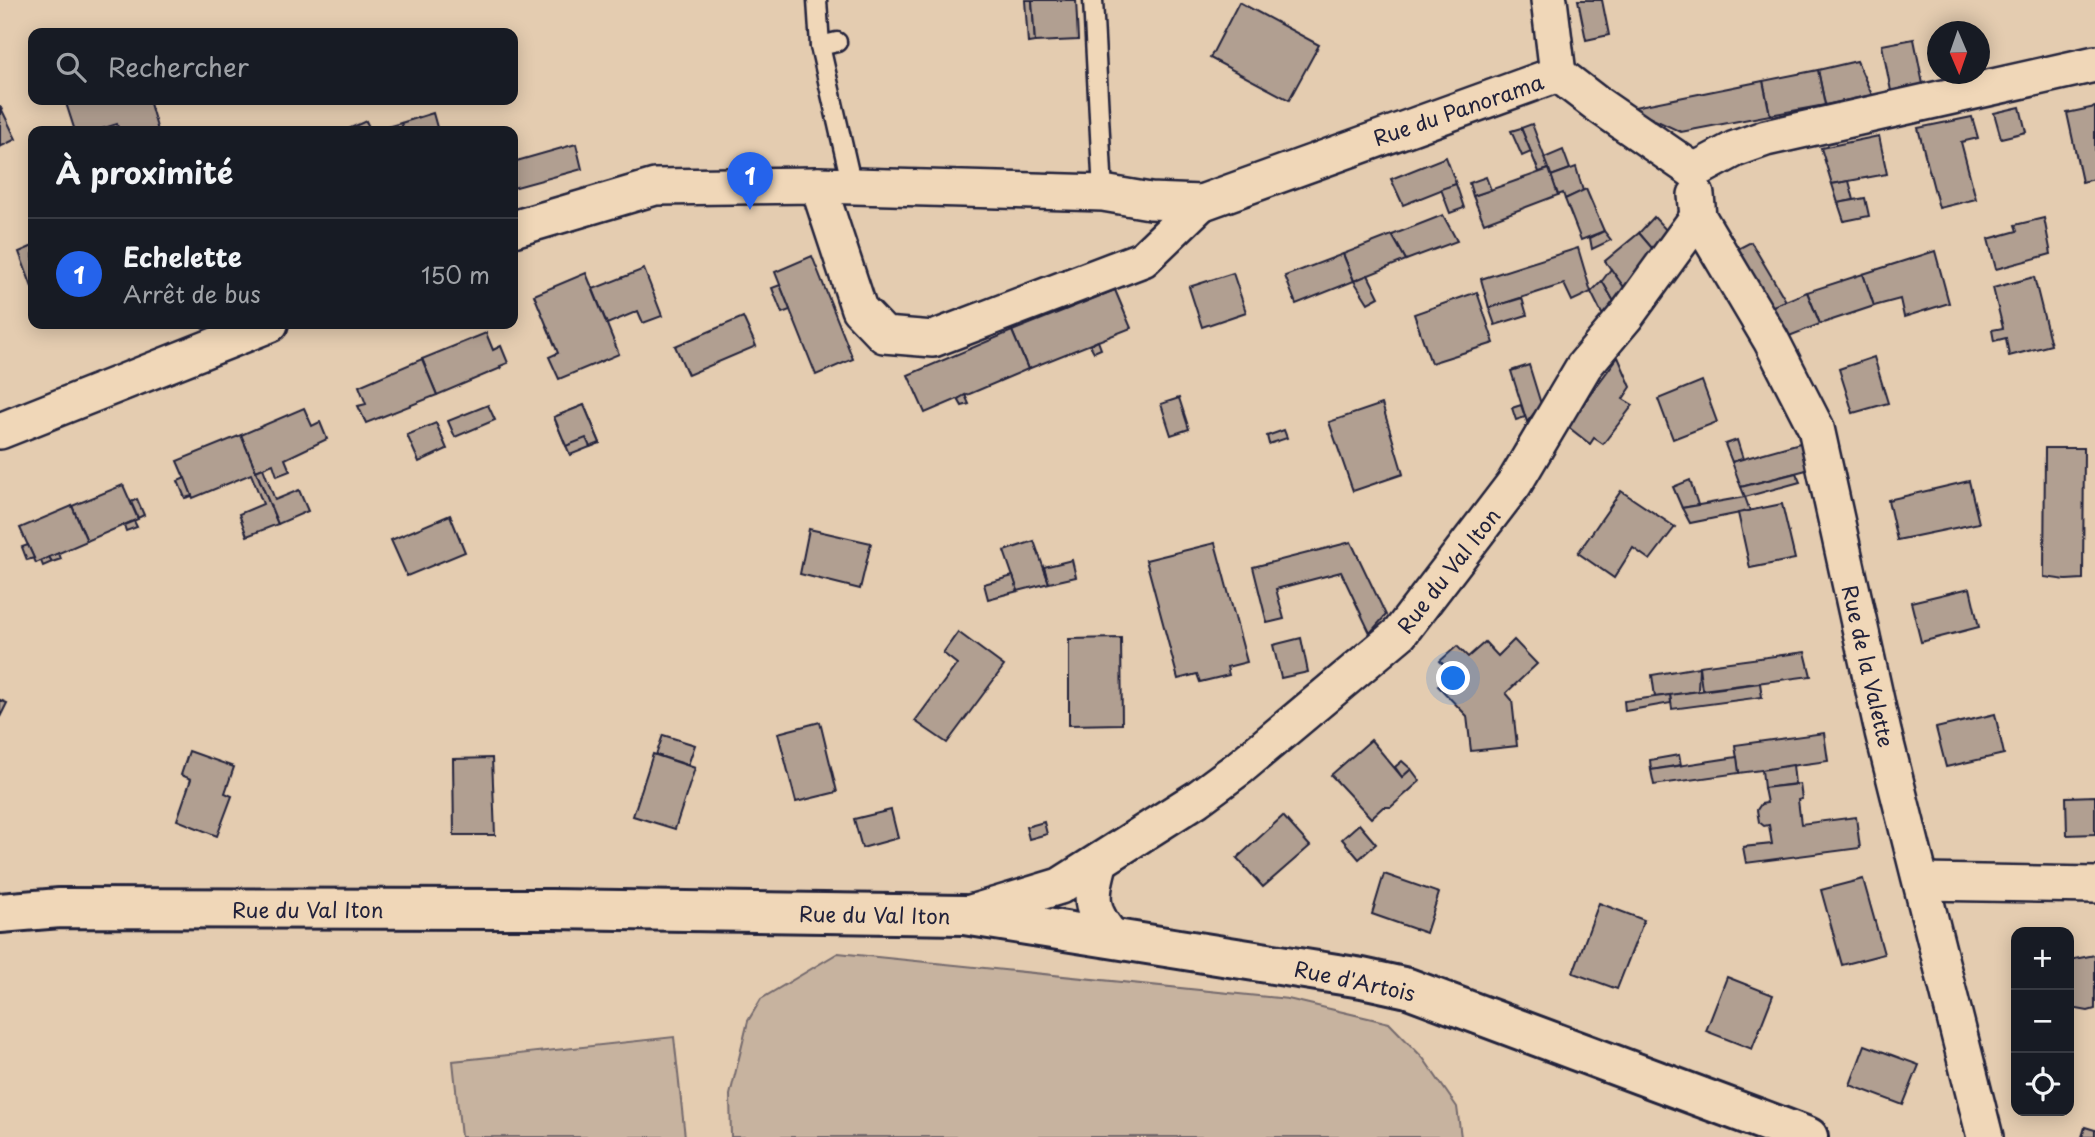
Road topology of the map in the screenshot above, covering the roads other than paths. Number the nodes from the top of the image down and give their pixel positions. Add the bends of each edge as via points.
1 (817, 0) edge
2 (1093, 0) edge
3 (1549, 0) edge
4 (2095, 64) edge
5 (1558, 74) junction
6 (1694, 171) junction
7 (817, 185) junction
8 (852, 186) junction
9 (1103, 193) junction
10 (1200, 203) junction
11 (1698, 216) junction
12 (518, 228) edge
13 (257, 329) edge
14 (0, 431) edge
15 (1100, 861) junction
16 (1922, 882) junction
17 (2095, 886) edge
18 (0, 913) edge
19 (964, 915) junction
20 (1114, 939) junction
21 (1808, 1137) edge
22 (1986, 1137) edge

1 - 8 lane via 829,44
2 - 9 lane
3 - 5 street
4 - 6 street via 1766,138
5 - 6 street, Rue du Panorama
5 - 10 street, Rue du Panorama
6 - 11 street
7 - 8 street, Rue du Panorama
7 - 10 street, Rue du Panorama via 859,309 884,335 933,339 1143,260
7 - 12 street, Rue du Panorama via 655,187
8 - 9 street, Rue du Panorama
9 - 10 street, Rue du Panorama
11 - 15 street, Rue du Val Iton via 1584,366 1514,484 1401,634 1239,768
11 - 16 street, Rue de la Valette via 1816,428 1883,732
13 - 14 street
15 - 19 street, Rue du Val Iton via 1060,887
15 - 20 street via 1092,899 1100,924
16 - 17 street
16 - 22 street, Rue de la Valette
18 - 19 street, Rue du Val Iton via 102,908
19 - 20 street, Rue d'Artois
20 - 21 street, Rue d'Artois via 1408,988

